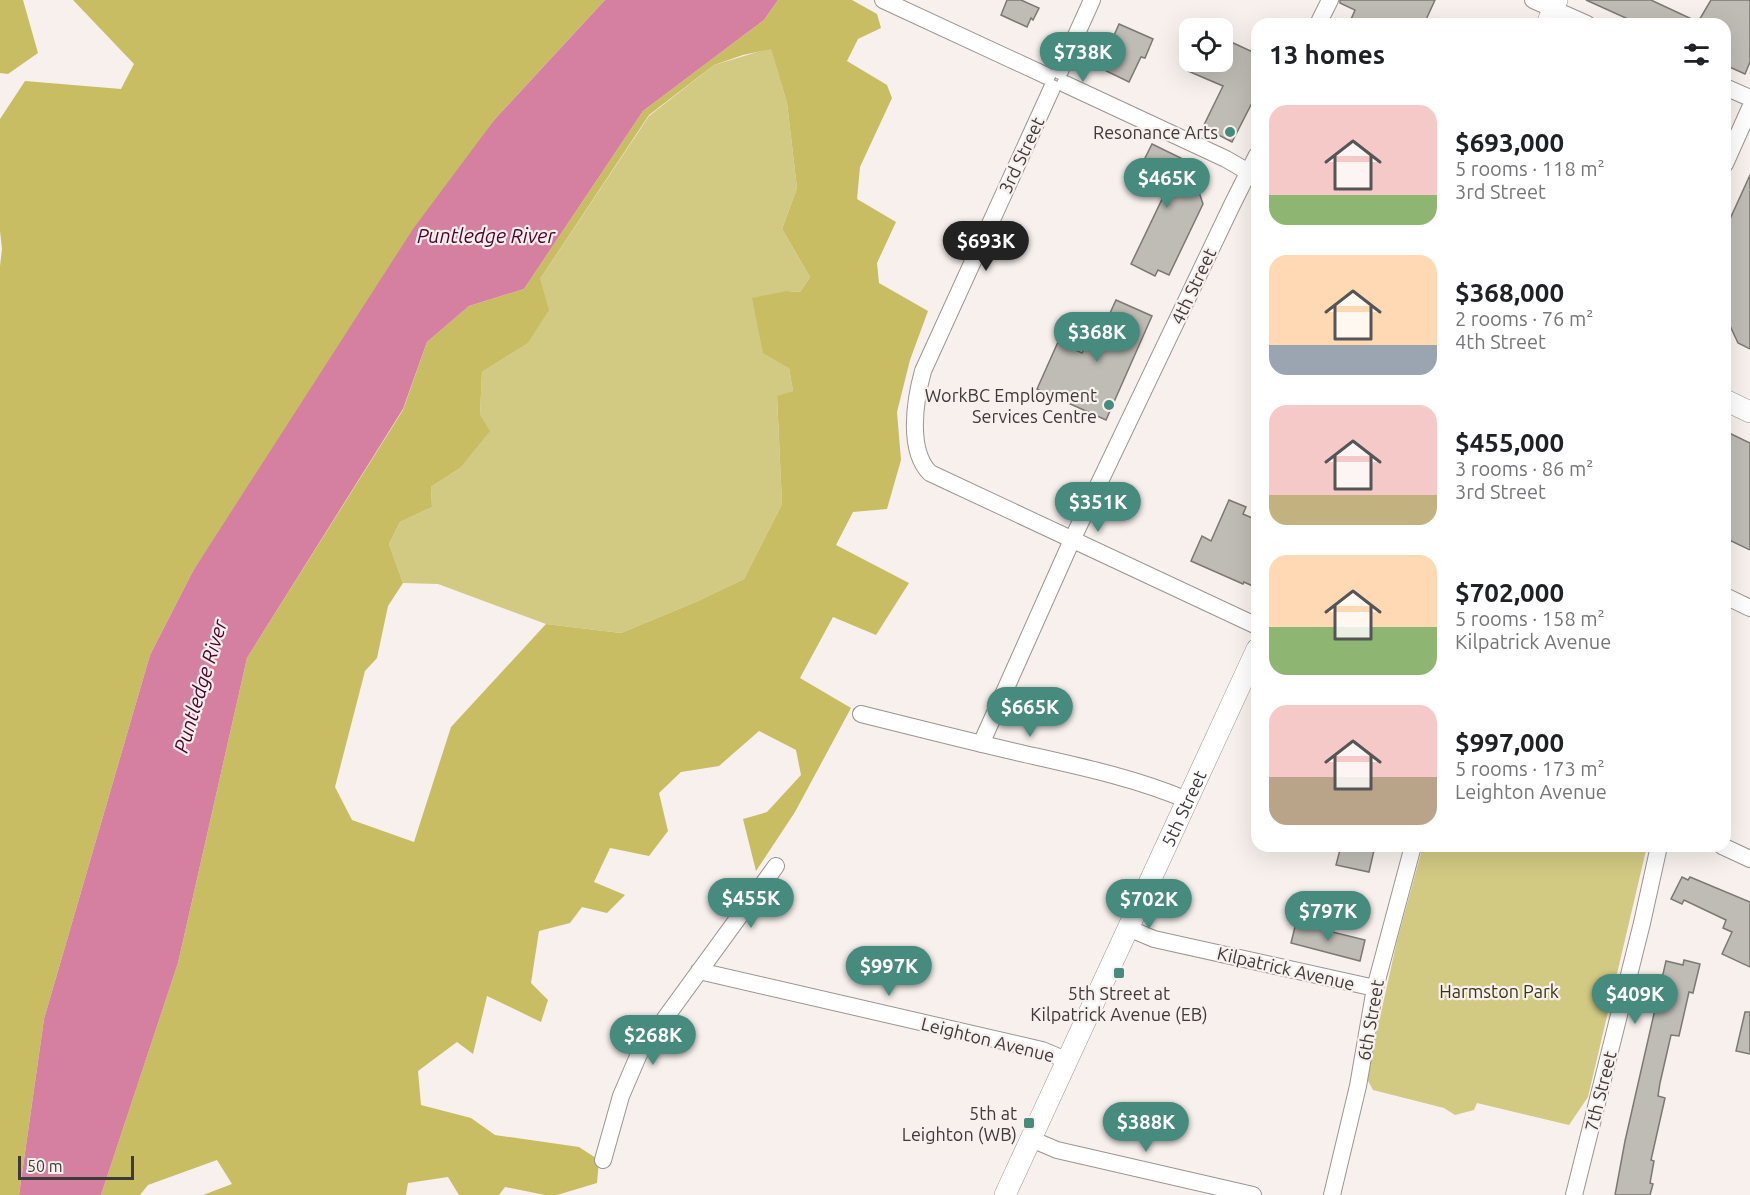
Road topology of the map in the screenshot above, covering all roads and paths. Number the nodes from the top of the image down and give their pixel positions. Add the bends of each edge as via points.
1 (883, 0) edge
2 (1092, 0) edge
3 (1330, 0) edge
4 (1533, 0) edge
5 (1552, 11) edge
6 (1321, 18) edge
7 (1571, 18) edge
8 (1056, 80) junction
9 (1731, 90) edge
10 (1750, 98) edge
11 (1750, 108) edge
12 (1731, 151) edge
13 (1251, 173) edge
14 (1251, 177) edge
15 (1731, 403) edge
16 (1750, 412) edge
17 (1072, 540) junction
18 (1731, 599) edge
19 (1750, 608) edge
20 (1251, 623) edge
21 (1251, 662) edge
22 (861, 714) dead end
23 (981, 744) junction
24 (1187, 800) junction
25 (1731, 850) edge
26 (1411, 852) edge
27 (1658, 852) edge
28 (1750, 859) edge
29 (776, 866) dead end
30 (1128, 928) junction
31 (699, 971) junction
32 (1375, 988) junction
33 (1066, 1060) junction
34 (1031, 1139) junction
35 (603, 1160) dead end
36 (1005, 1195) edge
37 (1253, 1195) edge
38 (1332, 1195) edge
39 (1574, 1195) edge

1 - 8 street
2 - 8 street, 3rd Street
3 - 6 street
4 - 5 street
5 - 7 street
8 - 13 street
8 - 17 street, 3rd Street via 923,371 915,420 920,459 930,473
9 - 10 street
11 - 12 street
14 - 17 street, 4th Street via 1232,205
15 - 16 street
17 - 20 street
17 - 23 street, 4th Street
18 - 19 street
21 - 24 street, 5th Street
22 - 23 street
23 - 24 street via 1162,789
24 - 30 street, 5th Street
25 - 28 street
26 - 32 street, 6th Street
27 - 39 street, 7th Street
29 - 31 street
30 - 32 street, Kilpatrick Avenue via 1154,939
30 - 33 street, 5th Street
31 - 33 street, Leighton Avenue via 1042,1050
31 - 35 street via 639,1054 621,1096
32 - 38 street, 6th Street via 1358,1086
33 - 34 street, 5th Street
34 - 36 street, 5th Street
34 - 37 street via 1057,1150

